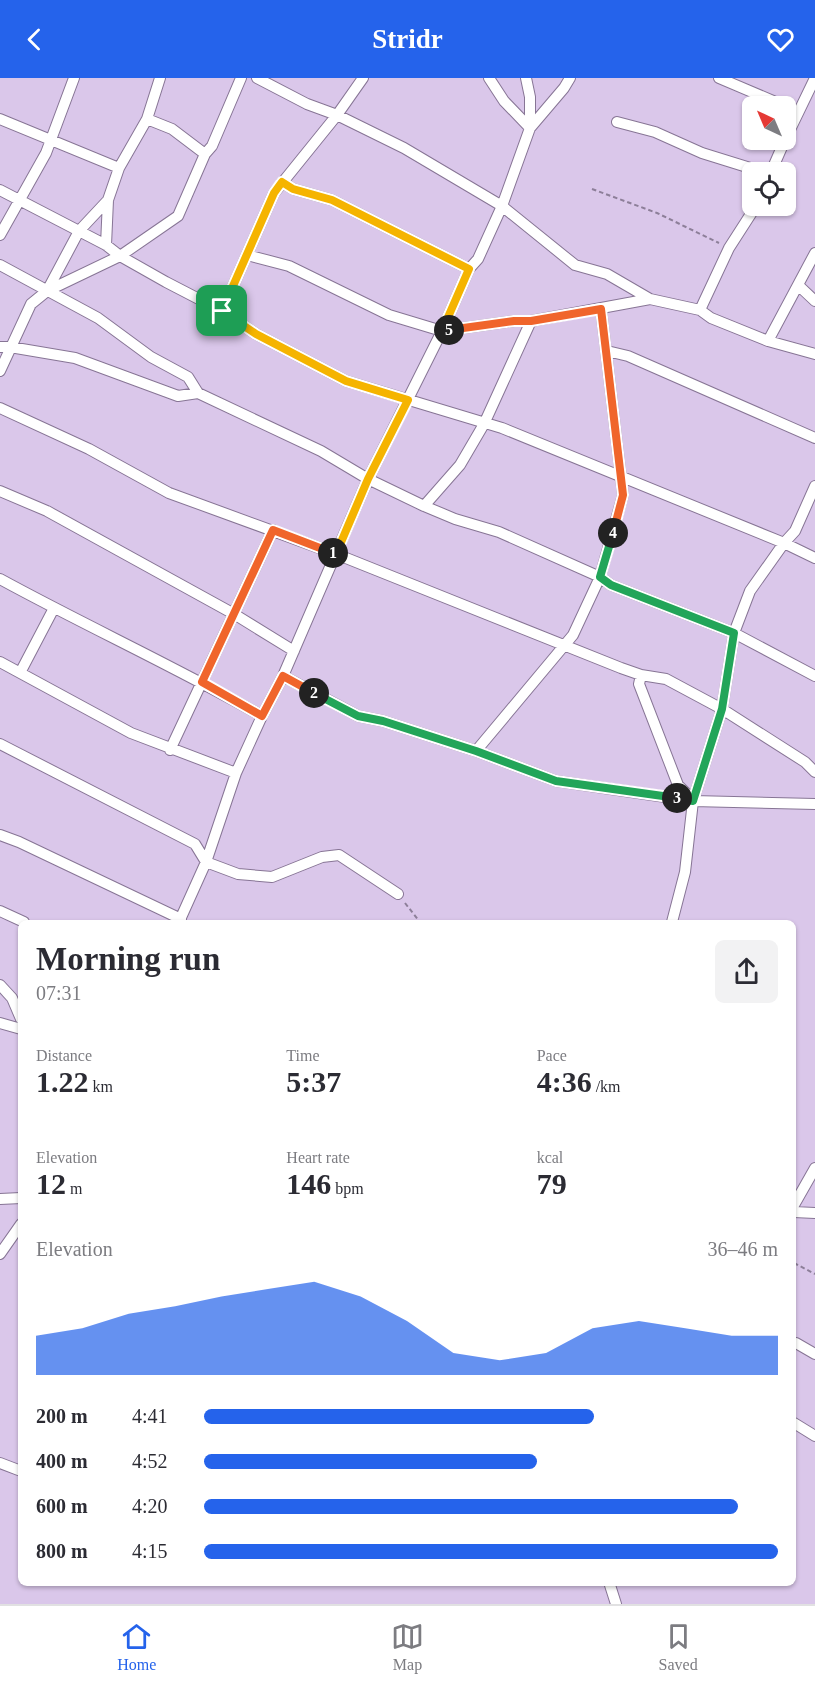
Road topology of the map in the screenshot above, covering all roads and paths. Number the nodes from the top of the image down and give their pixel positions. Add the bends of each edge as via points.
1 (74, 78) edge
2 (160, 78) edge
3 (241, 78) edge
4 (257, 78) edge
5 (363, 78) edge
6 (489, 78) edge
7 (526, 78) edge
8 (570, 78) edge
9 (718, 78) edge
10 (815, 78) edge
11 (760, 96) edge
12 (797, 113) edge
13 (337, 116) junction
14 (0, 119) edge
15 (147, 119) junction
16 (617, 122) dead end
17 (530, 128) junction
18 (49, 140) junction
19 (205, 154) junction
20 (742, 166) edge
21 (119, 168) junction
22 (282, 182) junction
23 (592, 189) dead end
24 (0, 190) edge
25 (19, 200) junction
26 (108, 200) junction
27 (502, 206) junction
28 (750, 216) edge
29 (79, 231) junction
30 (0, 235) edge
31 (106, 245) junction
32 (729, 248) junction
33 (815, 253) edge
34 (247, 255) junction
35 (120, 256) junction
36 (0, 265) edge
37 (469, 269) junction
38 (798, 285) junction
39 (47, 291) junction
40 (650, 299) junction
41 (815, 301) edge
42 (601, 309) junction
43 (700, 310) junction
44 (222, 311) junction
45 (531, 321) junction
46 (442, 331) junction
47 (768, 341) junction
48 (5, 346) edge
49 (607, 351) junction
50 (815, 354) edge
51 (0, 371) edge
52 (198, 393) junction
53 (408, 400) junction
54 (0, 408) edge
55 (484, 424) junction
56 (815, 438) edge
57 (621, 476) junction
58 (368, 479) junction
59 (815, 486) edge
60 (0, 491) edge
61 (424, 506) junction
62 (273, 530) junction
63 (784, 543) junction
64 (336, 554) junction
65 (815, 558) edge
66 (600, 577) junction
67 (0, 579) edge
68 (54, 608) junction
69 (234, 614) junction
70 (734, 633) junction
71 (564, 646) junction
72 (294, 651) junction
73 (0, 662) edge
74 (21, 671) junction
75 (641, 675) junction
76 (283, 676) junction
77 (815, 676) edge
78 (202, 682) junction
79 (722, 709) junction
80 (262, 716) junction
81 (0, 744) edge
82 (170, 750) junction
83 (476, 751) junction
84 (815, 772) edge
85 (236, 773) junction
86 (693, 801) junction
87 (815, 804) edge
88 (0, 835) edge
89 (206, 862) junction
90 (398, 894) joint
91 (0, 911) edge
92 (20, 920) edge
93 (178, 920) edge
94 (180, 920) edge
95 (418, 920) edge
96 (673, 920) edge
97 (0, 985) edge
98 (18, 1012) edge
99 (0, 1023) edge
100 (18, 1028) edge
101 (815, 1168) edge
102 (18, 1198) edge
103 (0, 1199) edge
104 (796, 1201) edge
105 (796, 1212) edge
106 (815, 1213) edge
107 (18, 1228) edge
108 (0, 1254) edge
109 (796, 1264) edge
110 (815, 1274) edge
111 (796, 1346) edge
112 (815, 1353) edge
113 (796, 1424) edge
114 (815, 1436) edge
115 (0, 1463) edge
116 (18, 1470) edge
117 (610, 1586) edge
118 (616, 1604) edge

1 - 18 street
2 - 15 street
3 - 19 street
4 - 13 street
5 - 13 street
6 - 17 street
7 - 17 street
8 - 17 street
9 - 11 street
10 - 12 street
13 - 22 street
13 - 27 street via 404,148
14 - 18 street
15 - 19 street via 172,129
15 - 21 street
16 - 20 street via 655,132
17 - 27 street
18 - 21 street
18 - 25 street via 46,153
19 - 35 street via 178,216
21 - 26 street
22 - 34 street
22 - 37 street via 332,200
23 - 32 path via 657,213
24 - 25 street
25 - 29 street
25 - 30 street
26 - 29 street
26 - 31 street
27 - 37 street via 478,259
27 - 40 street via 575,265 607,274
28 - 32 street
29 - 31 street
29 - 39 street
31 - 35 street
32 - 43 street
33 - 38 street
34 - 44 street
34 - 46 street via 289,266 389,315
35 - 39 street
35 - 44 street
36 - 39 street
37 - 46 street
38 - 41 street
38 - 47 street
39 - 48 street via 31,304
39 - 52 street via 99,318 151,357 188,378
40 - 42 street
40 - 43 street
42 - 45 street
42 - 49 street
43 - 47 street
44 - 53 street via 256,334 346,381
45 - 46 street
45 - 55 street
46 - 53 street
47 - 50 street
48 - 51 street
48 - 52 street via 75,358 178,396
49 - 56 street via 628,356
49 - 57 street
52 - 58 street via 321,451
53 - 55 street
53 - 58 street
54 - 62 street via 89,449 169,493
55 - 57 street
55 - 61 street via 460,465
57 - 63 street
57 - 66 street via 623,495
58 - 61 street
58 - 64 street
59 - 63 street via 795,531
60 - 69 street via 47,511
61 - 66 street via 499,532
62 - 64 street
62 - 69 street
63 - 65 street
63 - 70 street via 750,591
64 - 71 street
64 - 72 street
66 - 70 street via 611,585
66 - 71 street via 573,636
67 - 68 street
68 - 74 street
68 - 78 street
69 - 72 street
69 - 78 street
70 - 77 street
70 - 79 street
71 - 75 street
71 - 83 street
72 - 76 street
73 - 74 street
74 - 82 street
75 - 79 street via 666,679
75 - 86 street via 639,684 678,785
76 - 80 street
76 - 83 street via 358,716
78 - 80 street
78 - 82 street
79 - 84 street
79 - 86 street
80 - 85 street
81 - 89 street via 195,844
82 - 85 street
83 - 86 street via 556,781
85 - 89 street
86 - 87 street
86 - 96 street via 685,872
88 - 93 street
89 - 90 street via 238,874 272,877 322,857 339,855
89 - 94 street
90 - 95 path
91 - 92 street
97 - 98 street
99 - 100 street
101 - 104 street
102 - 103 street
105 - 106 street
107 - 108 street
109 - 110 path
111 - 112 street
113 - 114 street
115 - 116 street
117 - 118 street

